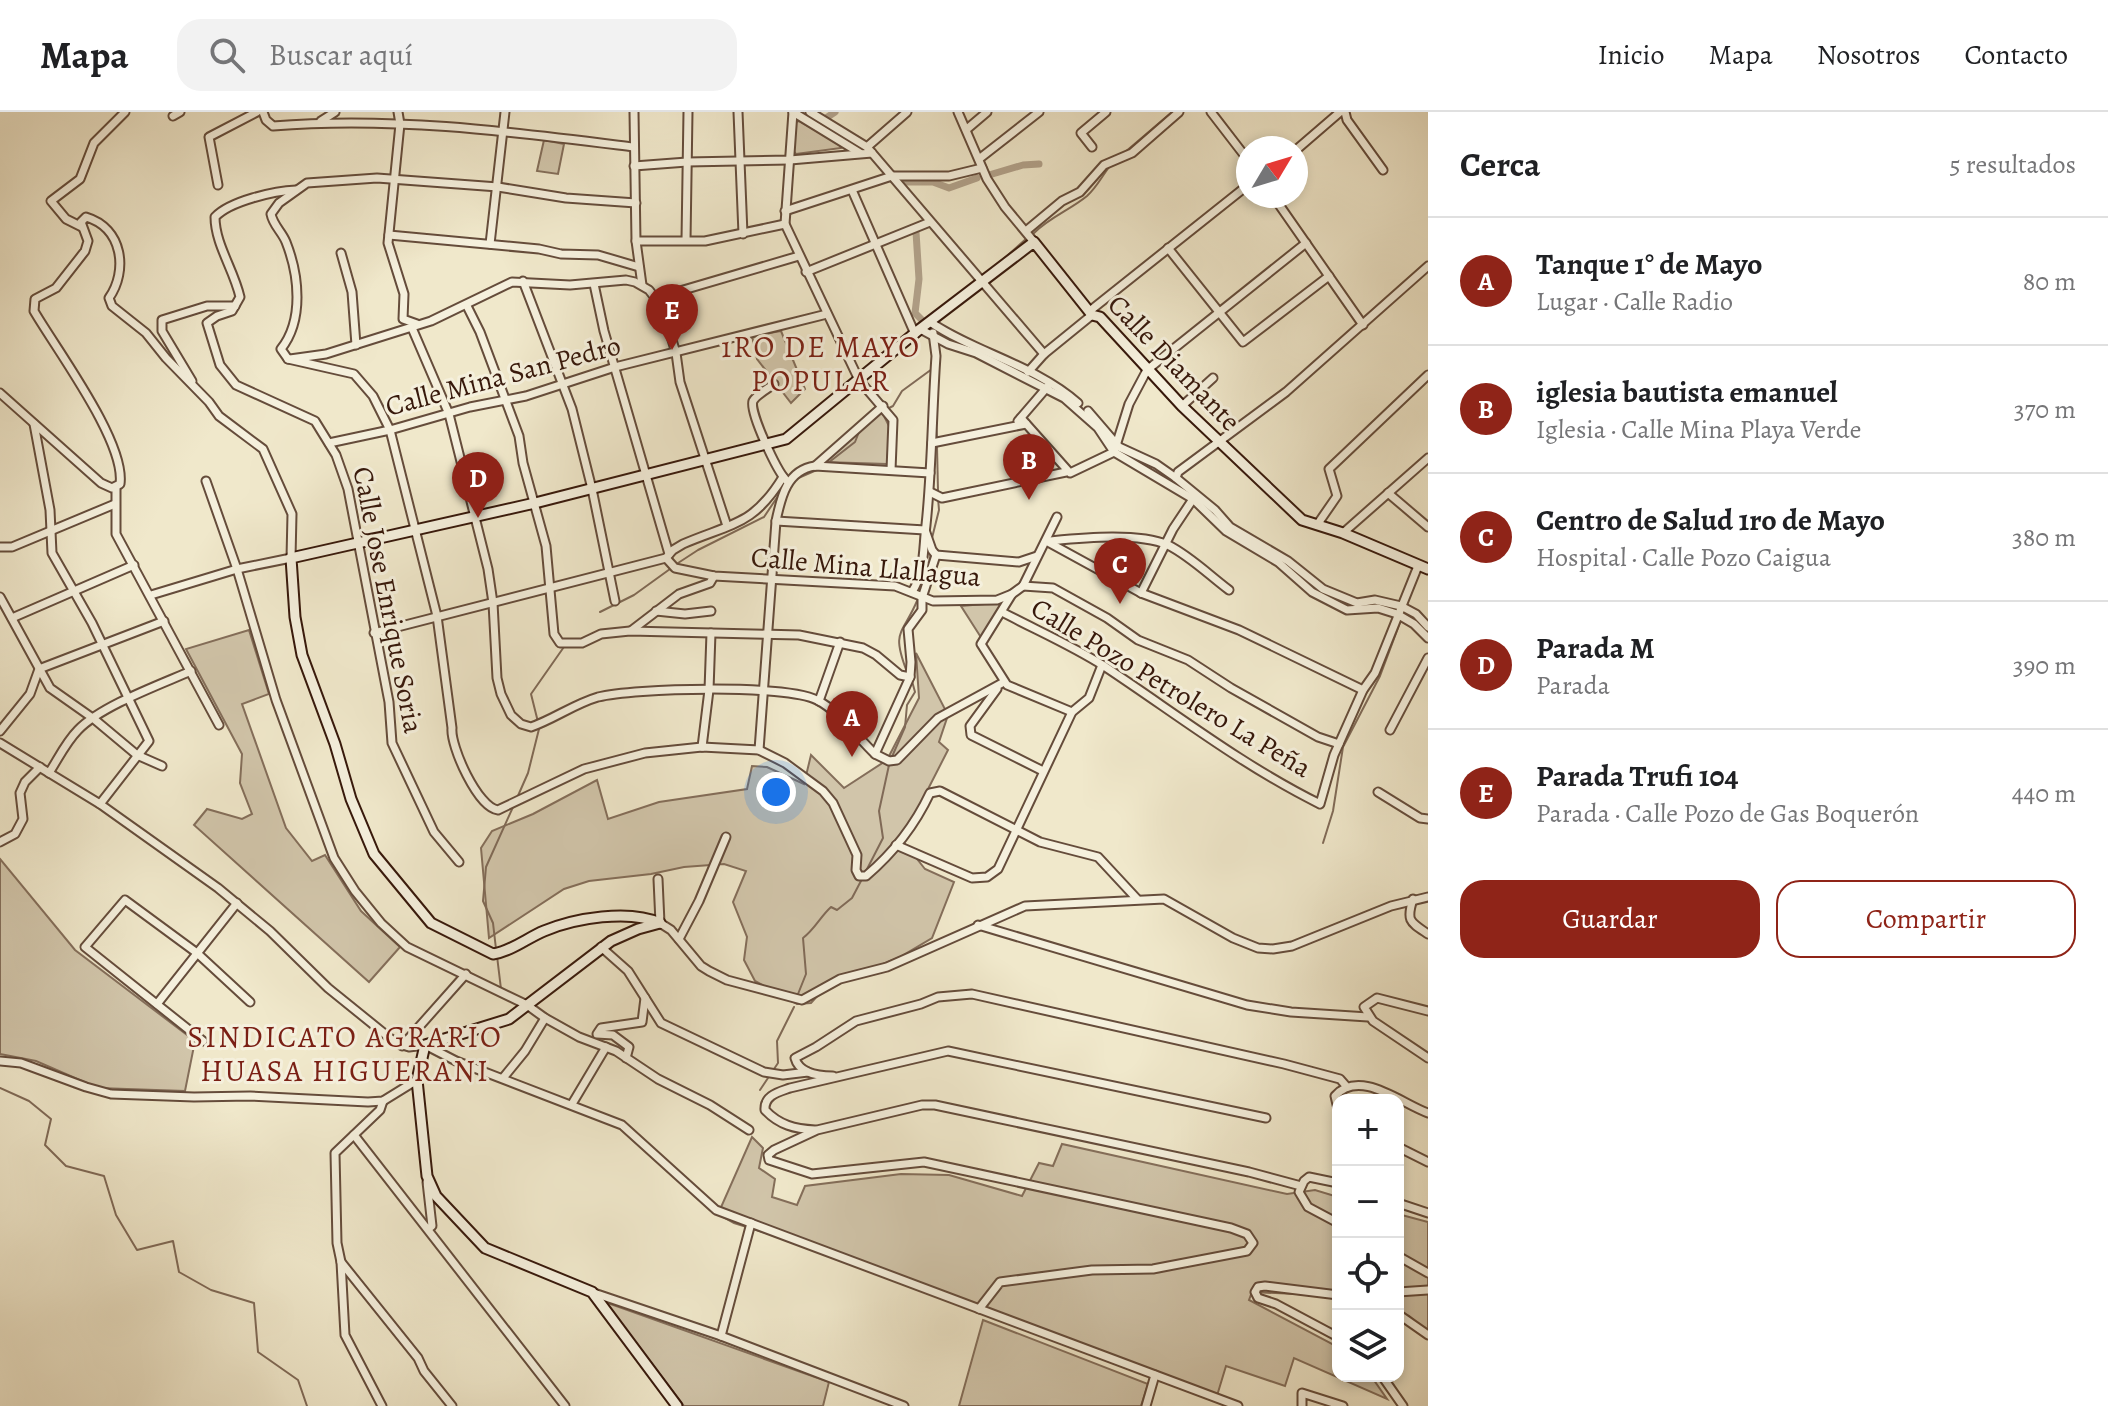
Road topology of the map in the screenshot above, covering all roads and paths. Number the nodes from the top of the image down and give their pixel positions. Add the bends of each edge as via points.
1 (125, 112) edge
2 (260, 112) edge
3 (335, 112) edge
4 (398, 112) edge
5 (505, 112) edge
6 (634, 112) edge
7 (688, 112) edge
8 (738, 112) edge
9 (793, 112) edge
10 (810, 112) edge
11 (907, 112) edge
12 (958, 112) edge
13 (987, 112) edge
14 (1039, 112) edge
15 (1106, 112) edge
16 (1179, 112) edge
17 (1211, 112) edge
18 (1344, 112) edge
19 (319, 122) junction
20 (400, 124) junction
21 (967, 129) junction
22 (503, 130) junction
23 (1308, 140) edge
24 (1236, 144) edge
25 (633, 147) junction
26 (1092, 147) dead end
27 (870, 150) junction
28 (860, 154) junction
29 (790, 160) junction
30 (739, 161) junction
31 (687, 162) junction
32 (980, 163) junction
33 (634, 166) junction
34 (1383, 170) dead end
35 (892, 176) junction
36 (395, 180) junction
37 (218, 185) dead end
38 (498, 187) junction
39 (296, 190) junction
40 (852, 190) junction
41 (1236, 194) edge
42 (636, 203) junction
43 (1281, 208) edge
44 (785, 211) junction
45 (930, 222) junction
46 (785, 224) junction
47 (82, 227) junction
48 (1026, 231) junction
49 (743, 234) junction
50 (389, 235) junction
51 (686, 240) junction
52 (636, 241) junction
53 (1034, 242) junction
54 (1306, 243) junction
55 (490, 244) junction
56 (875, 244) junction
57 (1168, 248) junction
58 (341, 253) dead end
59 (799, 256) junction
60 (1428, 266) edge
61 (639, 267) junction
62 (806, 272) junction
63 (1329, 276) junction
64 (523, 281) junction
65 (981, 282) junction
66 (594, 284) junction
67 (642, 285) junction
68 (656, 298) junction
69 (235, 306) junction
70 (467, 306) junction
71 (1091, 313) junction
72 (1219, 313) junction
73 (827, 314) junction
74 (930, 322) junction
75 (1363, 325) junction
76 (415, 326) junction
77 (918, 332) junction
78 (935, 337) junction
79 (356, 345) junction
80 (676, 353) junction
81 (1044, 354) junction
82 (288, 359) junction
83 (615, 367) junction
84 (1147, 370) junction
85 (1028, 372) junction
86 (1428, 375) edge
87 (1213, 378) dead end
88 (859, 380) junction
89 (192, 384) junction
90 (564, 384) junction
91 (774, 384) dead end
92 (1049, 386) junction
93 (0, 393) edge
94 (505, 400) junction
95 (883, 406) junction
96 (1182, 406) junction
97 (449, 414) junction
98 (34, 421) junction
99 (1024, 421) junction
100 (390, 430) junction
101 (1217, 441) junction
102 (329, 443) junction
103 (932, 443) junction
104 (767, 444) junction
105 (1115, 448) junction
106 (707, 458) junction
107 (1428, 458) edge
108 (815, 466) junction
109 (891, 470) junction
110 (1066, 472) junction
111 (930, 473) junction
112 (646, 475) junction
113 (1176, 478) junction
114 (786, 479) junction
115 (206, 481) dead end
116 (116, 487) junction
117 (592, 489) junction
118 (930, 492) junction
119 (1388, 493) junction
120 (1193, 499) junction
121 (535, 503) junction
122 (115, 504) junction
123 (475, 516) junction
124 (1057, 517) dead end
125 (776, 521) junction
126 (1317, 525) junction
127 (727, 526) junction
128 (1428, 527) edge
129 (925, 530) junction
130 (50, 531) junction
131 (417, 531) junction
132 (1343, 533) junction
133 (1046, 541) junction
134 (357, 544) junction
135 (1166, 544) junction
136 (0, 547) edge
137 (936, 555) junction
138 (667, 556) junction
139 (1038, 556) junction
140 (291, 558) junction
141 (134, 565) junction
142 (1423, 568) edge
143 (237, 569) junction
144 (609, 573) junction
145 (714, 576) junction
146 (772, 580) junction
147 (1023, 586) junction
148 (551, 587) junction
149 (1229, 590) dead end
150 (72, 592) junction
151 (912, 592) junction
152 (1141, 593) junction
153 (1012, 594) junction
154 (151, 595) junction
155 (0, 597) edge
156 (922, 598) junction
157 (615, 601) dead end
158 (493, 603) junction
159 (1399, 610) junction
160 (656, 611) junction
161 (711, 611) dead end
162 (1002, 612) junction
163 (437, 616) junction
164 (12, 618) junction
165 (164, 621) junction
166 (1428, 627) edge
167 (630, 631) junction
168 (374, 633) junction
169 (711, 633) junction
170 (768, 634) junction
171 (1428, 638) edge
172 (840, 642) junction
173 (101, 645) junction
174 (1428, 658) edge
175 (1102, 665) junction
176 (39, 669) junction
177 (191, 671) junction
178 (910, 677) junction
179 (1004, 682) junction
180 (709, 690) junction
181 (762, 690) junction
182 (1363, 690) junction
183 (128, 699) junction
184 (819, 701) junction
185 (1072, 712) junction
186 (94, 719) junction
187 (219, 725) dead end
188 (1390, 730) dead end
189 (0, 731) edge
190 (0, 743) edge
191 (1339, 744) junction
192 (702, 747) junction
193 (759, 750) junction
194 (875, 754) junction
195 (137, 755) junction
196 (162, 766) dead end
197 (40, 767) junction
198 (1043, 771) junction
199 (49, 773) junction
200 (1378, 792) dead end
201 (100, 804) junction
202 (1428, 819) edge
203 (1016, 831) junction
204 (726, 837) dead end
205 (0, 842) edge
206 (896, 845) junction
207 (459, 862) dead end
208 (658, 879) dead end
209 (1428, 897) edge
210 (1137, 899) junction
211 (1413, 899) junction
212 (237, 903) junction
213 (660, 923) junction
214 (978, 925) junction
215 (1428, 934) edge
216 (679, 939) junction
217 (601, 947) junction
218 (197, 953) junction
219 (466, 974) junction
220 (645, 998) junction
221 (250, 1002) dead end
222 (157, 1004) junction
223 (527, 1005) junction
224 (1428, 1011) edge
225 (1368, 1017) junction
226 (545, 1018) junction
227 (203, 1041) dead end
228 (425, 1045) junction
229 (402, 1046) junction
230 (606, 1047) junction
231 (626, 1058) junction
232 (1428, 1058) edge
233 (0, 1061) edge
234 (808, 1072) junction
235 (833, 1076) junction
236 (503, 1078) junction
237 (417, 1080) junction
238 (1347, 1087) junction
239 (1338, 1094) edge
240 (383, 1101) junction
241 (572, 1104) junction
242 (1428, 1113) edge
243 (1266, 1118) dead end
244 (749, 1130) dead end
245 (817, 1130) junction
246 (354, 1135) junction
247 (1404, 1150) edge
248 (1428, 1162) edge
249 (427, 1176) junction
250 (1332, 1182) edge
251 (1301, 1186) junction
252 (1404, 1205) edge
253 (1428, 1213) edge
254 (1332, 1220) edge
255 (751, 1223) junction
256 (428, 1229) junction
257 (1404, 1259) edge
258 (341, 1262) junction
259 (1428, 1273) edge
260 (1428, 1290) edge
261 (592, 1292) junction
262 (1404, 1292) edge
263 (1332, 1294) edge
264 (979, 1309) junction
265 (1404, 1318) edge
266 (1332, 1334) edge
267 (1428, 1335) edge
268 (721, 1336) junction
269 (1155, 1375) junction
270 (1386, 1382) edge
271 (382, 1406) edge
272 (452, 1406) edge
273 (565, 1406) edge
274 (677, 1406) edge
275 (904, 1406) edge
276 (1146, 1406) edge
277 (1238, 1406) edge
278 (1302, 1406) edge
279 (1343, 1406) edge
280 (1403, 1406) edge

1 - 47 street via 94,143 80,179 51,201 66,219
2 - 19 street via 273,126
2 - 37 street via 209,137
3 - 19 street
4 - 20 street
5 - 22 street
6 - 25 street
7 - 31 street
8 - 30 street
9 - 28 street
9 - 29 street
10 - 27 street
11 - 27 street
12 - 21 street, Calle Diamante
13 - 21 street
14 - 32 street
15 - 26 street via 1081,133
16 - 48 street via 1132,153 1104,165 1080,192
17 - 24 street
18 - 23 street
18 - 34 street
19 - 20 street
20 - 22 street
20 - 36 street
21 - 32 street, Calle Diamante
22 - 25 street
22 - 38 street
25 - 33 street
27 - 28 street
27 - 35 street
28 - 29 street
29 - 30 street
29 - 44 street
30 - 31 street
30 - 49 street
31 - 33 street
31 - 51 street
32 - 35 street via 949,176
32 - 48 street, Calle Diamante
33 - 42 street
35 - 40 street
35 - 45 street
36 - 38 street
36 - 39 street via 307,183
36 - 50 street
38 - 42 street
38 - 55 street
39 - 69 street via 236,204 215,217 236,279 240,297
39 - 82 street via 271,214 287,246 297,292 293,329 281,349
40 - 44 street
40 - 56 street
41 - 57 street
42 - 52 street
43 - 54 street
44 - 46 street
45 - 56 street
45 - 65 street
46 - 49 street
46 - 59 street
47 - 89 street via 83,219 92,218 120,251 118,284 109,298 112,306 137,324
47 - 116 street via 88,241 85,251 56,288 35,299 34,311 102,425 118,462 121,479
48 - 53 street, Calle Diamante
49 - 51 street
50 - 55 street
50 - 76 street via 404,294 403,319
51 - 52 street
52 - 61 street
53 - 65 street
53 - 71 street, Calle Diamante
54 - 63 street
54 - 72 street
55 - 61 street via 598,255
56 - 62 street
56 - 77 street
57 - 71 street
57 - 72 street
58 - 79 street via 352,292
59 - 62 street
59 - 68 street
60 - 75 street
61 - 67 street
62 - 73 street
63 - 72 street via 1243,342
63 - 75 street
64 - 66 street
64 - 70 street via 492,289
64 - 90 street
65 - 74 street
65 - 81 street
66 - 67 street via 626,280
66 - 83 street
67 - 68 street
68 - 80 street
69 - 89 street via 207,306 162,320 162,331
69 - 102 street, Calle Jose Enrique Soria via 207,323 220,365 241,389 315,421
70 - 76 street
70 - 94 street
71 - 81 street
71 - 84 street, Calle Diamante
72 - 84 street
73 - 80 street, Calle Mina San Pedro
73 - 88 street
74 - 77 street
74 - 78 street
74 - 85 street
75 - 101 street via 1286,392
76 - 79 street
76 - 97 street
77 - 78 street
77 - 88 street
78 - 92 street
78 - 103 street
79 - 82 street
80 - 83 street, Calle Mina San Pedro
80 - 106 street via 680,382
81 - 85 street
82 - 100 street via 354,374 373,396
83 - 90 street, Calle Mina San Pedro
83 - 112 street
84 - 96 street, Calle Diamante
84 - 105 street
85 - 92 street
86 - 126 street via 1329,469 1337,496
87 - 96 street
88 - 95 street
88 - 104 street via 794,435
89 - 140 street via 219,416 263,449 292,514
90 - 94 street, Calle Mina San Pedro
90 - 117 street
91 - 104 street via 753,401
92 - 99 street
92 - 105 street via 1089,418
93 - 98 street
94 - 97 street, Calle Mina San Pedro
94 - 121 street
95 - 108 street
95 - 109 street via 893,420
96 - 101 street, Calle Diamante
97 - 100 street, Calle Mina San Pedro
97 - 123 street
98 - 116 street via 101,483
98 - 130 street
99 - 103 street
99 - 110 street
100 - 102 street, Calle Mina San Pedro
100 - 131 street
101 - 113 street
101 - 126 street, Calle Diamante via 1302,520
102 - 134 street, Calle Jose Enrique Soria via 345,476
103 - 111 street
104 - 106 street
104 - 114 street
105 - 110 street via 1074,474
105 - 113 street
105 - 120 street
106 - 112 street
106 - 127 street
107 - 119 street
108 - 109 street
108 - 114 street
109 - 111 street
110 - 118 street via 942,498
111 - 118 street
112 - 117 street
112 - 138 street
113 - 159 street via 1230,527 1323,589 1357,603 1375,600
114 - 125 street
114 - 127 street via 758,511
115 - 143 street
116 - 122 street
117 - 121 street
117 - 144 street
118 - 129 street
119 - 128 street
119 - 132 street
120 - 135 street
120 - 159 street via 1226,531 1278,562 1312,592 1347,610
121 - 123 street
121 - 148 street
122 - 130 street
122 - 141 street via 116,534
123 - 131 street
123 - 158 street
124 - 133 street
125 - 129 street
125 - 146 street
126 - 132 street, Calle Diamante
127 - 138 street
129 - 137 street
129 - 151 street via 921,574
130 - 136 street
130 - 150 street via 52,553
131 - 134 street
131 - 163 street
132 - 142 street, Calle Diamante
133 - 135 street via 1141,539
133 - 139 street
133 - 152 street
134 - 140 street
134 - 168 street, Calle Jose Enrique Soria
135 - 149 street
135 - 152 street
137 - 139 street via 1019,562
137 - 156 street
138 - 144 street
138 - 145 street, Calle Mina Llallagua via 675,568
139 - 147 street
140 - 143 street
140 - 213 street via 300,647 351,799 374,854 431,923 493,954 575,922 634,915
141 - 150 street
141 - 154 street
142 - 159 street
143 - 154 street
143 - 219 street via 276,700 334,858 381,923 407,947
144 - 148 street
144 - 157 street
145 - 146 street, Calle Mina Llallagua
145 - 160 street
146 - 151 street, Calle Mina Llallagua via 895,586
146 - 170 street
147 - 153 street
147 - 191 street via 1053,588 1138,640 1188,660 1318,737
148 - 158 street
148 - 167 street via 554,634 560,643
150 - 164 street
150 - 173 street
151 - 156 street, Calle Mina Llallagua
152 - 182 street via 1239,630
153 - 156 street, Calle Mina Llallagua via 997,600
153 - 162 street
154 - 165 street
155 - 164 street
156 - 178 street via 922,610 908,629
158 - 163 street
158 - 180 street via 501,694 511,715 526,727 600,696
159 - 166 street via 1416,614
159 - 171 street
159 - 182 street
160 - 161 street
160 - 167 street
162 - 175 street, Calle Pozo Petrolero La Peña
162 - 179 street via 981,644
163 - 168 street
163 - 192 street via 451,738 487,807 498,810 584,769 645,753
164 - 176 street
165 - 173 street
165 - 177 street
167 - 169 street
168 - 207 street, Calle Jose Enrique Soria via 396,755 434,832
169 - 170 street
169 - 180 street
170 - 172 street
170 - 181 street
172 - 178 street via 871,652
172 - 184 street
173 - 176 street
173 - 183 street
174 - 188 street
175 - 185 street via 1089,698
175 - 191 street, Calle Pozo Petrolero La Peña via 1235,756 1318,804
176 - 186 street via 50,688
176 - 189 street via 30,694
177 - 183 street
177 - 187 street
178 - 194 street
179 - 185 street
179 - 194 street via 938,718 897,760
179 - 198 street via 970,726 971,735
180 - 181 street
180 - 192 street
181 - 184 street
181 - 193 street
182 - 191 street
183 - 186 street
183 - 195 street via 149,741
184 - 194 street
185 - 198 street
186 - 195 street
186 - 199 street via 73,736
190 - 197 street
192 - 193 street
193 - 206 street via 785,763 833,803 857,855 859,876 866,876
195 - 196 street
195 - 201 street
197 - 199 street
197 - 205 street via 20,793 23,819 15,834
198 - 203 street
199 - 201 street
200 - 202 street
201 - 212 street
203 - 206 street via 998,869 987,877 972,878
203 - 206 street via 934,791
203 - 210 street via 1098,857
204 - 216 street
208 - 213 street
209 - 211 street
210 - 211 street via 1172,902 1233,938 1265,949 1292,946
210 - 214 street via 1025,906
211 - 215 street via 1410,921
212 - 218 street
212 - 229 street via 328,988
213 - 216 street
213 - 217 street
214 - 216 street via 802,1000 727,980 701,966
214 - 225 street via 1247,1005
217 - 220 street via 628,971
217 - 223 street
218 - 221 street
218 - 222 street
218 - 222 street via 125,900 85,947
219 - 223 street
219 - 229 street
220 - 231 street via 642,1022 601,1028 597,1034 613,1035 629,1047
220 - 234 street via 661,1023 750,1066 783,1075
222 - 227 street
223 - 226 street
223 - 228 street via 509,1019
224 - 225 street via 1377,998 1364,1007
225 - 232 street
226 - 230 street
226 - 236 street
228 - 229 street
228 - 236 street
228 - 237 street
230 - 231 street
230 - 241 street
231 - 244 street
233 - 240 street via 29,1065 111,1094
234 - 235 street
234 - 238 street via 795,1058 856,1021 938,997 972,994 1284,1064 1340,1079
235 - 243 street via 958,1052
235 - 245 street via 777,1093 765,1104 765,1110 790,1127
236 - 241 street
237 - 240 street
237 - 249 street
238 - 239 street
238 - 242 street via 1376,1089
240 - 246 street
241 - 255 street via 622,1125 716,1210
245 - 251 street via 935,1105
245 - 264 street via 774,1150 769,1160 812,1174 924,1162 1231,1228 1247,1234 1253,1243 1247,1251 1178,1266 1000,1282
246 - 256 street
246 - 258 street via 335,1153
247 - 248 street
249 - 256 street via 432,1226
249 - 261 street via 436,1196 485,1248
250 - 251 street via 1309,1177
251 - 254 street via 1308,1207
252 - 253 street
255 - 264 street
255 - 268 street
256 - 273 street
257 - 259 street
258 - 271 street via 345,1335
258 - 272 street
260 - 262 street
261 - 268 street
261 - 274 street
263 - 266 street via 1265,1286 1255,1292 1265,1302
264 - 269 street
265 - 267 street
268 - 275 street
269 - 276 street
269 - 277 street
270 - 280 street
278 - 279 street via 1302,1393

